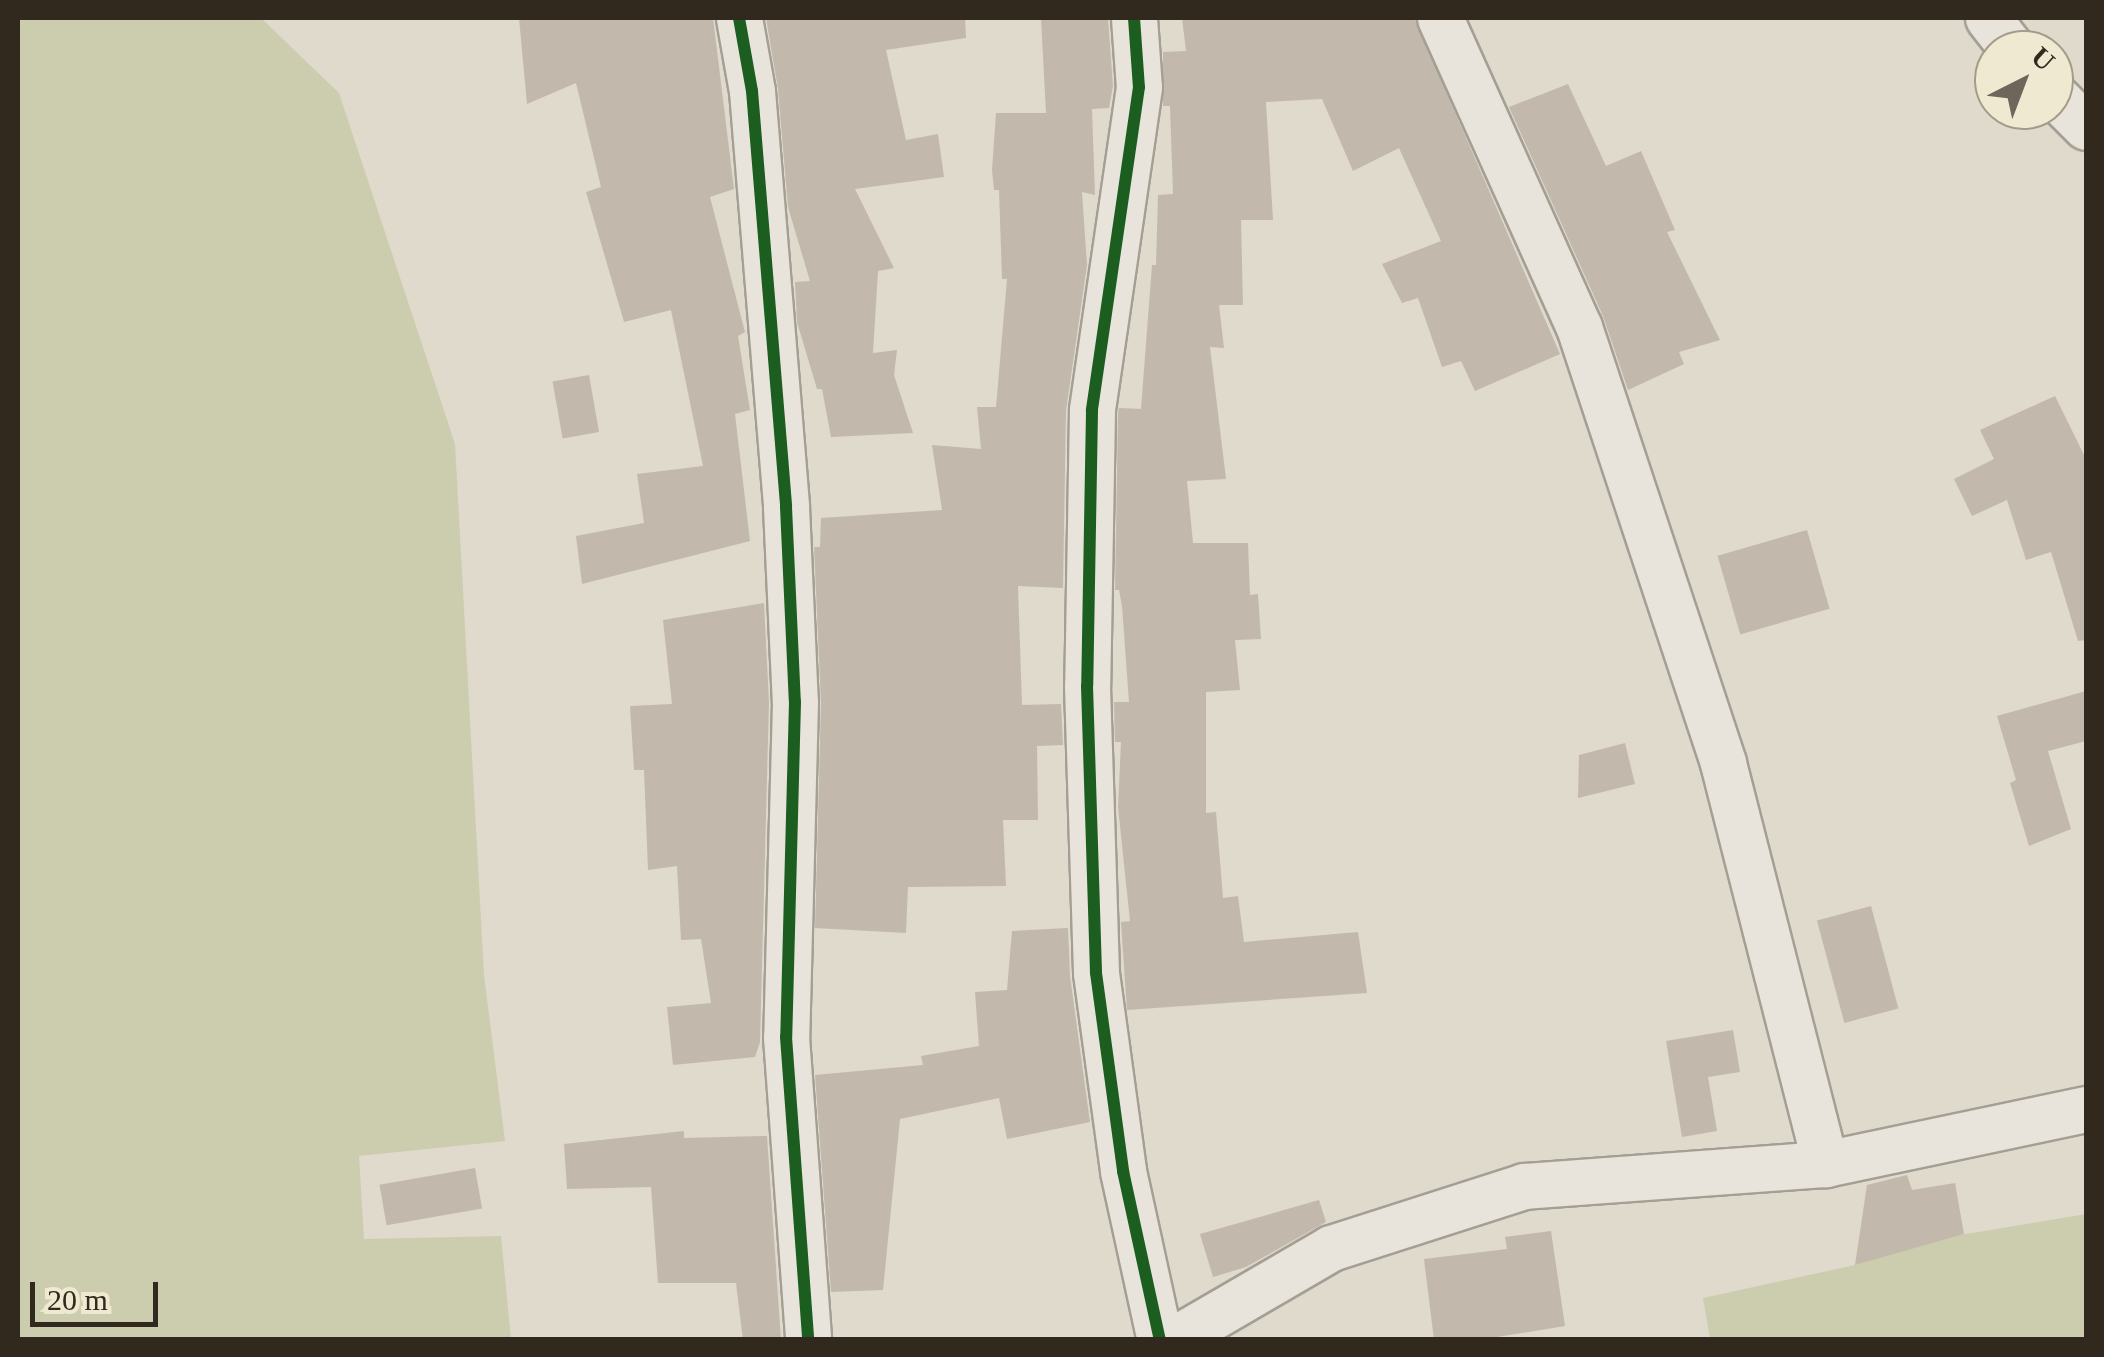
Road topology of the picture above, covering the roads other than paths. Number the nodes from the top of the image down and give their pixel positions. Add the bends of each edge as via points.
1 (738, 18) edge
2 (1134, 18) edge
3 (1440, 18) edge
4 (2086, 1109) edge
5 (1825, 1164) junction
6 (808, 1340) edge
7 (1160, 1340) edge
8 (1173, 1340) edge

1 - 6 street via 754,110 786,507 795,702 786,1037
2 - 7 street via 1138,88 1092,411 1087,686 1096,973 1122,1170
3 - 5 street via 1579,327 1723,763
4 - 5 street
5 - 8 street via 1524,1186 1331,1248

